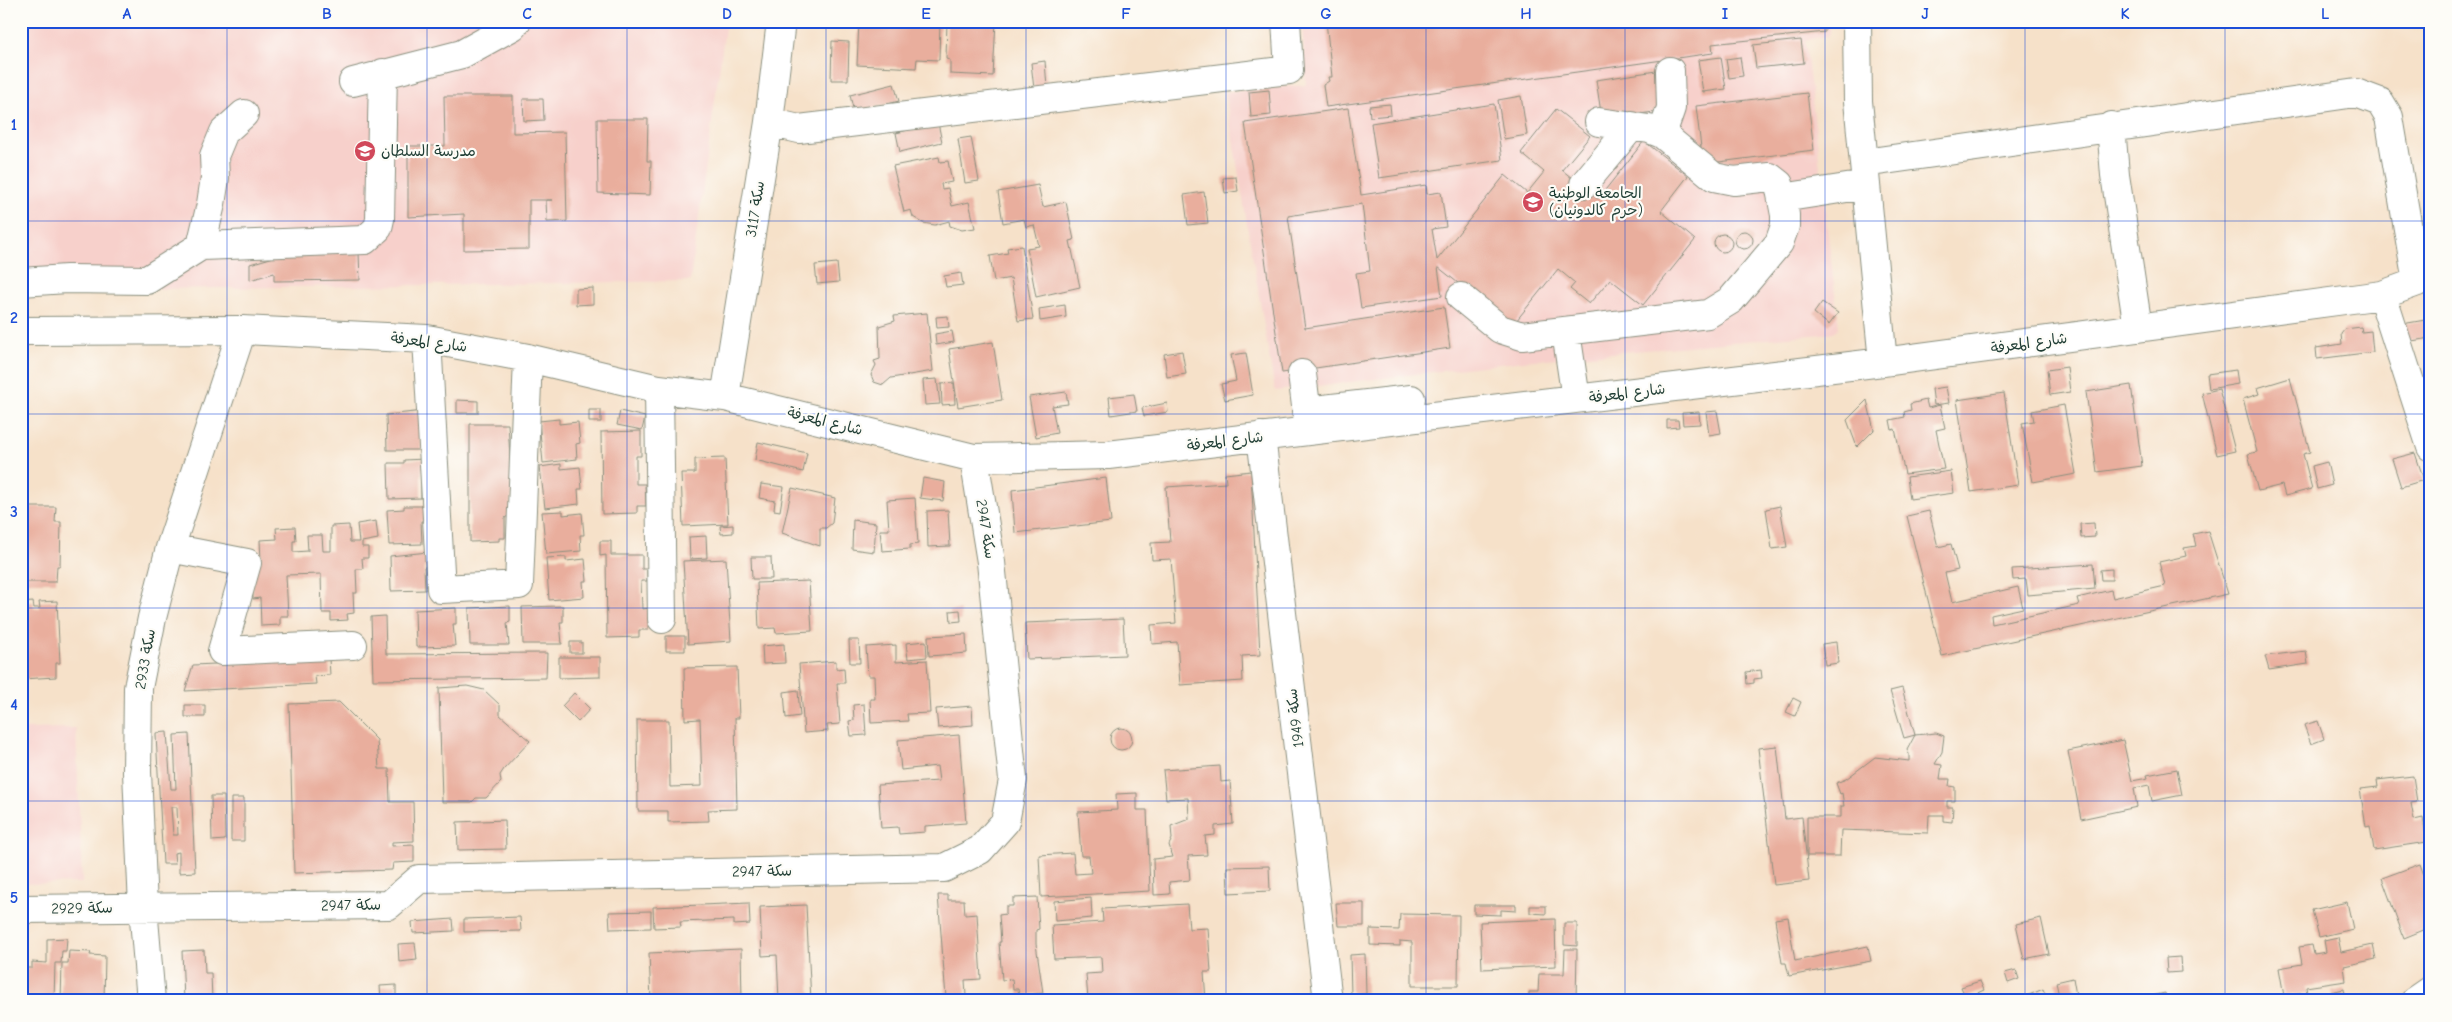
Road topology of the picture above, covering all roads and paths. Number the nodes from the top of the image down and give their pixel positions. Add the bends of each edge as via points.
1 (517, 21) edge
2 (780, 21) edge
3 (1286, 21) edge
4 (1857, 21) edge
5 (1670, 71) dead end
6 (383, 73) junction
7 (353, 82) dead end
8 (244, 114) dead end
9 (769, 122) junction
10 (1599, 122) dead end
11 (1632, 126) junction
12 (2111, 126) junction
13 (1662, 134) junction
14 (1865, 174) junction
15 (1584, 184) dead end
16 (1782, 198) junction
17 (201, 246) junction
18 (2424, 280) edge
19 (21, 282) edge
20 (2382, 295) junction
21 (1461, 297) dead end
22 (2138, 328) junction
23 (242, 330) junction
24 (21, 331) edge
25 (1566, 332) junction
26 (427, 339) junction
27 (528, 358) junction
28 (1883, 362) junction
29 (1302, 374) dead end
30 (659, 389) junction
31 (725, 397) junction
32 (1576, 399) junction
33 (1308, 421) junction
34 (1261, 436) junction
35 (2430, 444) edge
36 (974, 458) junction
37 (170, 548) junction
38 (662, 619) dead end
39 (353, 645) dead end
40 (144, 907) junction
41 (21, 909) edge
42 (2431, 990) edge
43 (151, 1001) edge
44 (1328, 1001) edge
45 (2415, 1001) edge

1 - 6 street via 462,54
2 - 9 street, سكة 3117
3 - 9 street via 1289,70 800,129
4 - 14 street via 1858,101
5 - 13 street via 1671,108
6 - 7 street
6 - 17 street via 380,219 373,235 357,241
8 - 17 street via 224,132 214,156 213,187
9 - 31 street, سكة 3117
10 - 11 street
11 - 13 street
11 - 15 street
12 - 14 street
12 - 18 street via 2356,92 2380,102 2389,117
12 - 22 street via 2115,175
13 - 16 street via 1714,177 1734,181 1770,177 1779,184
14 - 16 street
14 - 28 street
16 - 25 street via 1785,226 1779,243 1724,306 1708,314
17 - 19 street via 147,280
18 - 20 street, شارع المعرفة
20 - 22 street, شارع المعرفة
20 - 35 street
21 - 25 street via 1500,329 1513,335
22 - 28 street, شارع المعرفة
23 - 24 street, شارع المعرفة
23 - 26 street, شارع المعرفة
23 - 37 street, سكة 2933
25 - 32 street
26 - 27 street, شارع المعرفة
26 - 27 street via 441,589 519,585
27 - 30 street, شارع المعرفة
28 - 32 street, شارع المعرفة
29 - 33 street
30 - 31 street, شارع المعرفة
30 - 38 street
31 - 36 street, شارع المعرفة
32 - 33 street, شارع المعرفة
33 - 34 street, شارع المعرفة
34 - 36 street, شارع المعرفة via 1108,454
34 - 44 street, سكة 1949
36 - 40 street, سكة 2947 via 991,562 1013,780 1005,822 980,850 944,868 419,879 389,905
37 - 39 street via 247,563 222,651
37 - 40 street, سكة 2933 via 138,688 137,772
40 - 41 street, سكة 2929
40 - 43 street, سكة 2933
42 - 45 street

